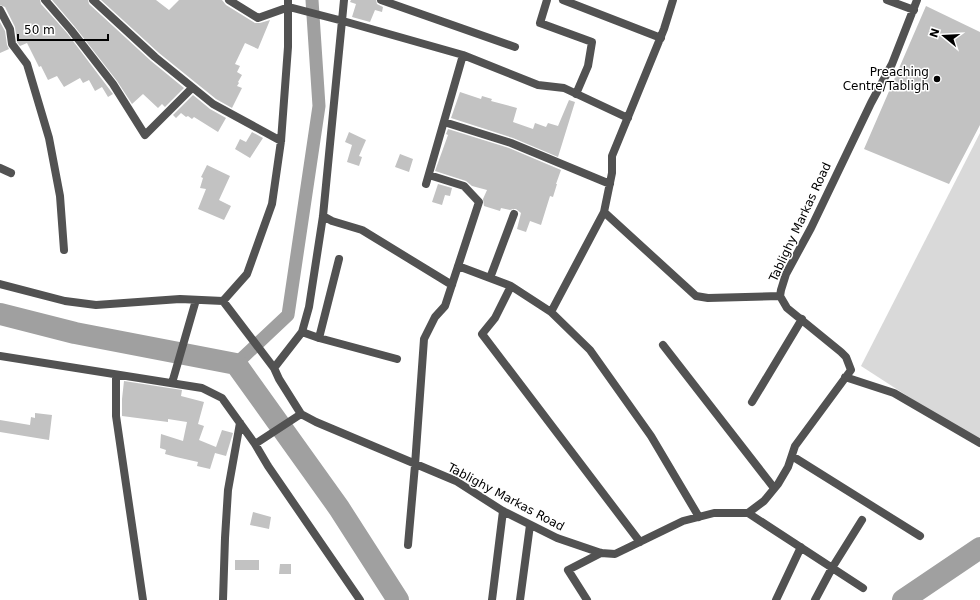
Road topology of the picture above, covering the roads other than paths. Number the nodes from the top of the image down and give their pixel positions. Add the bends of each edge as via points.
1 (45, 0) edge
2 (93, 0) edge
3 (229, 0) edge
4 (344, 0) edge
5 (381, 0) edge
6 (547, 0) edge
7 (563, 0) edge
8 (673, 0) edge
9 (887, 0) edge
10 (917, 0) edge
11 (289, 3) edge
12 (0, 10) edge
13 (914, 10) junction
14 (343, 21) junction
15 (661, 38) junction
16 (515, 47) dead end
17 (463, 55) junction
18 (192, 88) junction
19 (576, 94) junction
20 (628, 118) junction
21 (444, 122) junction
22 (281, 141) junction
23 (0, 168) edge
24 (11, 173) dead end
25 (429, 174) junction
26 (426, 184) dead end
27 (610, 184) junction
28 (604, 212) junction
29 (514, 214) dead end
30 (324, 216) junction
31 (64, 250) dead end
32 (339, 259) dead end
33 (458, 266) junction
34 (490, 278) junction
35 (0, 284) edge
36 (452, 285) junction
37 (511, 286) junction
38 (780, 296) junction
39 (223, 300) junction
40 (195, 303) junction
41 (551, 312) junction
42 (802, 319) junction
43 (302, 332) junction
44 (319, 338) junction
45 (663, 345) dead end
46 (0, 356) edge
47 (398, 359) dead end
48 (274, 368) junction
49 (116, 375) junction
50 (845, 377) junction
51 (174, 380) junction
52 (752, 402) dead end
53 (301, 414) junction
54 (240, 423) junction
55 (980, 443) edge
56 (255, 444) junction
57 (792, 456) junction
58 (416, 464) junction
59 (774, 488) junction
60 (503, 511) junction
61 (748, 513) junction
62 (698, 517) junction
63 (862, 520) dead end
64 (530, 525) junction
65 (920, 536) dead end
66 (640, 542) junction
67 (408, 545) dead end
68 (801, 547) junction
69 (602, 553) junction
70 (832, 568) junction
71 (863, 588) dead end
72 (143, 600) edge
73 (223, 600) edge
74 (360, 600) edge
75 (492, 600) edge
76 (520, 600) edge
77 (587, 600) edge
78 (776, 600) edge
79 (815, 600) edge

1 - 18 street via 113,84 145,136
2 - 18 street
3 - 11 street via 258,18
4 - 14 street
5 - 16 street
6 - 19 street via 540,23 592,42 588,66
7 - 15 street
8 - 15 street
9 - 13 street
10 - 13 street, Tablighy Markas Road
11 - 14 street
11 - 22 street
12 - 31 street via 10,29 12,44 27,64 49,138 60,196
13 - 38 street, Tablighy Markas Road via 892,64 782,282
14 - 17 street
14 - 30 street
15 - 20 street
17 - 19 street via 538,85 564,88
17 - 21 street
18 - 22 street via 213,104
19 - 20 street
20 - 27 street via 612,156
21 - 25 street
21 - 27 street via 511,143
22 - 39 street via 272,204 247,274
23 - 24 street
25 - 26 street
25 - 33 street via 464,186 479,202
27 - 28 street
28 - 38 street via 638,237 696,296
28 - 41 street
29 - 34 street
30 - 36 street via 362,230
30 - 43 street via 310,307
32 - 44 street
33 - 34 street
33 - 36 street
34 - 37 street
35 - 40 street via 65,301 96,305 180,299
36 - 58 street via 446,306 435,317 424,339
37 - 41 street
37 - 66 street via 495,318 482,334
38 - 42 street, Tablighy Markas Road via 787,308
39 - 40 street
39 - 48 street
40 - 51 street
41 - 62 street via 590,350 651,436
42 - 50 street, Tablighy Markas Road via 846,357 851,370
42 - 52 street
43 - 44 street
43 - 48 street
44 - 47 street
45 - 59 street
46 - 49 street
48 - 53 street
49 - 51 street
49 - 72 street via 116,416
50 - 55 street via 894,393
50 - 57 street, Tablighy Markas Road via 795,446
51 - 54 street via 202,388 222,398
53 - 56 street
53 - 58 street, Tablighy Markas Road
54 - 56 street
54 - 73 street via 228,490
56 - 74 street
57 - 59 street, Tablighy Markas Road
57 - 65 street
58 - 60 street, Tablighy Markas Road via 456,481
58 - 67 street
59 - 61 street, Tablighy Markas Road via 764,501
60 - 64 street, Tablighy Markas Road
60 - 75 street
61 - 62 street, Tablighy Markas Road via 714,513
61 - 68 street
62 - 66 street, Tablighy Markas Road via 683,521
63 - 70 street
64 - 69 street, Tablighy Markas Road via 557,538
64 - 76 street
66 - 69 street, Tablighy Markas Road via 615,554
68 - 70 street
68 - 78 street
69 - 77 street via 568,570
70 - 71 street
70 - 79 street

